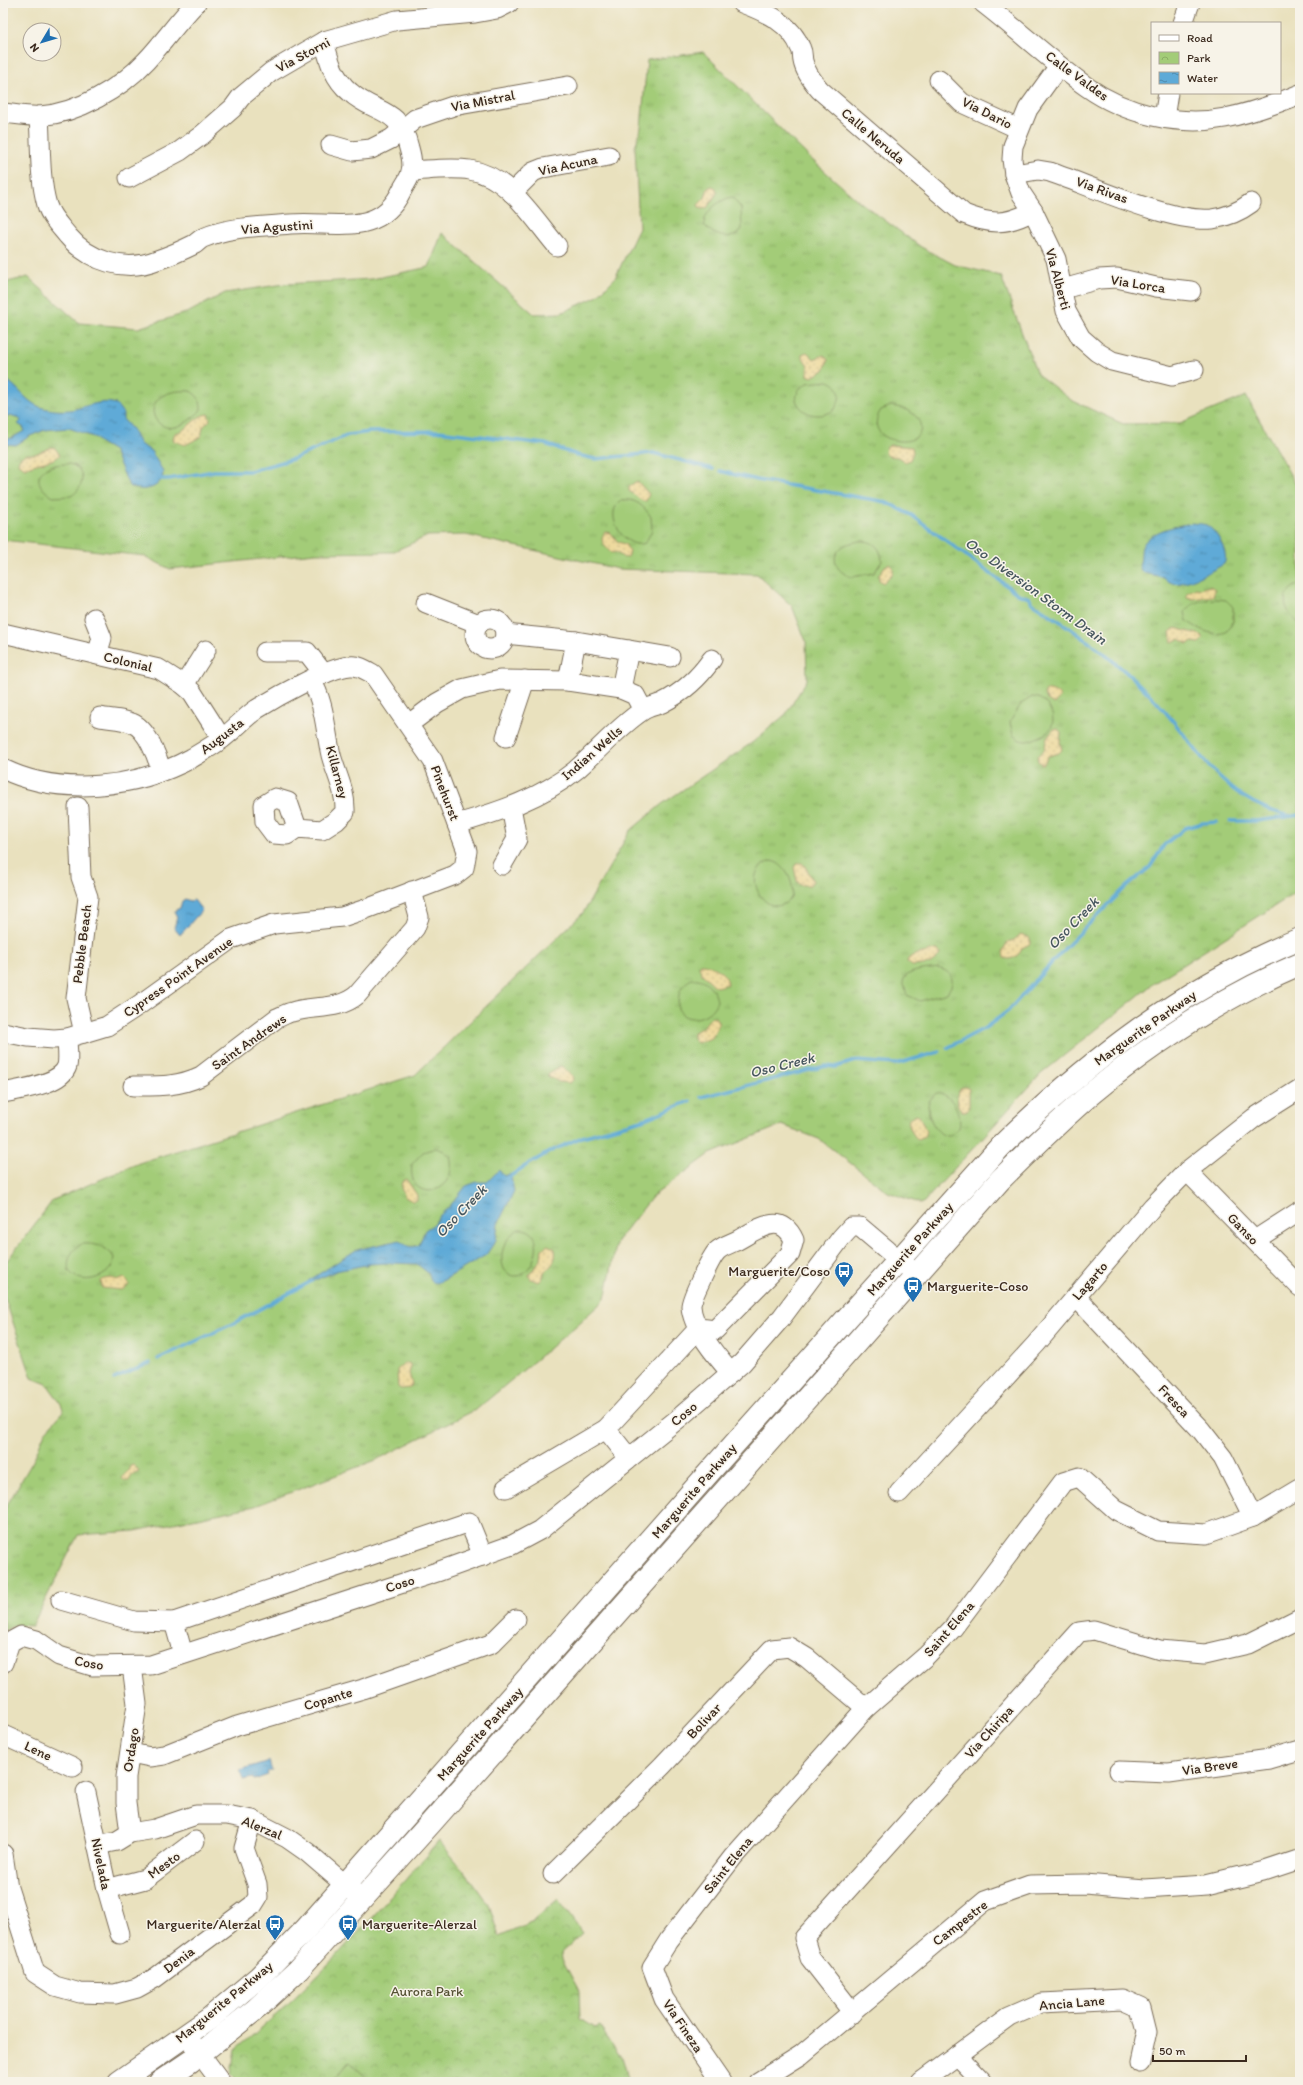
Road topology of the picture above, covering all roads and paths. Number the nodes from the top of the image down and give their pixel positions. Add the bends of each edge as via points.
1 (196, 3) edge
2 (508, 3) edge
3 (742, 3) edge
4 (984, 3) edge
5 (1190, 3) edge
6 (1183, 22) edge
7 (324, 42) junction
8 (1059, 66) junction
9 (940, 80) dead end
10 (568, 86) dead end
11 (1168, 94) edge
12 (1300, 94) edge
13 (3, 113) edge
14 (39, 116) junction
15 (1164, 118) junction
16 (402, 128) junction
17 (1019, 128) junction
18 (331, 145) dead end
19 (608, 156) dead end
20 (411, 171) junction
21 (1014, 174) junction
22 (129, 178) dead end
23 (512, 193) junction
24 (1251, 203) dead end
25 (1033, 211) junction
26 (557, 246) dead end
27 (1063, 289) junction
28 (1191, 291) dead end
29 (1194, 370) dead end
30 (426, 603) dead end
31 (94, 618) dead end
32 (3, 633) edge
33 (576, 641) junction
34 (206, 650) dead end
35 (629, 650) junction
36 (265, 652) dead end
37 (97, 655) junction
38 (670, 657) dead end
39 (712, 659) dead end
40 (317, 677) junction
41 (525, 680) junction
42 (568, 681) junction
43 (184, 685) junction
44 (621, 689) junction
45 (643, 710) junction
46 (100, 717) dead end
47 (409, 724) junction
48 (506, 737) dead end
49 (222, 739) junction
50 (3, 769) edge
51 (161, 770) junction
52 (78, 807) dead end
53 (511, 807) junction
54 (457, 824) junction
55 (297, 828) dead end
56 (502, 864) dead end
57 (464, 868) joint
58 (412, 891) junction
59 (1300, 939) edge
60 (1300, 964) edge
61 (3, 1032) edge
62 (75, 1035) junction
63 (133, 1086) dead end
64 (1300, 1089) edge
65 (3, 1093) edge
66 (1186, 1171) junction
67 (1300, 1211) edge
68 (1255, 1240) junction
69 (899, 1260) junction
70 (916, 1275) junction
71 (1300, 1287) edge
72 (1076, 1297) junction
73 (699, 1328) junction
74 (731, 1373) junction
75 (606, 1429) junction
76 (629, 1458) junction
77 (506, 1488) dead end
78 (1300, 1489) edge
79 (899, 1493) dead end
80 (1253, 1517) junction
81 (483, 1556) junction
82 (61, 1600) dead end
83 (1300, 1618) edge
84 (516, 1619) dead end
85 (174, 1622) junction
86 (183, 1654) junction
87 (3, 1663) edge
88 (132, 1666) junction
89 (866, 1708) junction
90 (3, 1735) edge
91 (1300, 1750) edge
92 (131, 1753) junction
93 (73, 1767) dead end
94 (1119, 1771) dead end
95 (86, 1792) dead end
96 (252, 1820) junction
97 (130, 1833) junction
98 (195, 1841) dead end
99 (97, 1845) junction
100 (3, 1854) edge
101 (1300, 1859) edge
102 (553, 1874) dead end
103 (346, 1885) junction
104 (107, 1890) junction
105 (362, 1900) junction
106 (120, 1934) dead end
107 (652, 1967) joint
108 (853, 2013) junction
109 (186, 2035) junction
110 (200, 2055) junction
111 (957, 2055) junction
112 (1140, 2062) dead end
113 (119, 2082) edge
114 (160, 2082) edge
115 (221, 2082) edge
116 (721, 2082) edge
117 (758, 2082) edge
118 (921, 2082) edge
119 (983, 2082) edge

1 - 14 street via 146,61 126,80 85,103
2 - 7 street, Via Storni via 497,9 475,13 397,20
3 - 25 street, Calle Neruda via 769,13 778,20 801,49 803,62 820,90 964,214 980,220 999,222 1015,220
4 - 8 street, Calle Valdes
5 - 6 street
7 - 16 street, Via Agustini via 332,70 349,92 392,116
7 - 22 street, Via Storni via 271,72 202,135 180,151
8 - 15 street, Calle Valdes via 1088,88 1114,103
8 - 17 street, Via Alberti via 1028,110
9 - 17 street, Via Dario via 962,104
10 - 16 street, Via Mistral via 453,106 415,119
11 - 15 street
12 - 15 street, Calle Valdes via 1251,113 1224,119 1194,121
13 - 14 street
14 - 20 street, Via Agustini via 47,206 73,241 88,254 122,266 156,261 203,238 245,226 366,223 379,218 390,209 399,197
16 - 18 street, Via Mistral via 391,139 371,149 352,151
16 - 20 street, Via Agustini via 409,149
17 - 21 street, Via Alberti via 1013,146
19 - 23 street, Via Acuna via 543,168 533,172
20 - 23 street via 475,171 491,177
21 - 24 street, Via Rivas via 1038,170 1050,172 1163,212 1193,210 1211,219 1239,212
21 - 25 street, Via Alberti via 1021,193
23 - 26 street
25 - 27 street, Via Alberti via 1056,259
27 - 28 street, Via Lorca via 1099,279 1118,278 1156,288
27 - 29 street, Via Alberti via 1066,311 1081,338 1112,362 1172,376
30 - 33 street via 479,624 485,620 496,620 505,634
31 - 37 street via 102,638
32 - 37 street, Colonial
33 - 35 street
33 - 42 street
34 - 43 street
35 - 38 street
35 - 44 street
36 - 40 street via 307,652
37 - 43 street, Colonial via 159,669
39 - 45 street, Indian Wells via 693,682 662,702
40 - 47 street, Augusta via 351,666 361,667 373,674
40 - 49 street, Augusta via 256,709
40 - 55 street, Killarney via 331,755 345,803 345,812 322,830
41 - 42 street
41 - 47 street via 500,680 462,689 437,703
41 - 48 street
42 - 44 street
43 - 49 street, Colonial via 192,692
44 - 45 street via 635,695
45 - 53 street, Indian Wells via 574,771 549,788
46 - 51 street via 133,723 155,750
47 - 54 street, Pinehurst via 433,761
49 - 51 street, Augusta via 191,758
50 - 51 street, Augusta via 45,783 89,787 131,781
52 - 62 street, Pebble Beach via 81,877 88,897 76,998
53 - 54 street, Indian Wells
53 - 56 street via 517,839
54 - 57 street, Pinehurst via 467,851
57 - 58 street, Cypress Point Avenue via 455,875
58 - 62 street, Cypress Point Avenue via 342,917 274,924 231,939 107,1026
58 - 63 street, Saint Andrews via 419,918 415,928 349,1002 292,1012 277,1018 201,1076 189,1082 169,1086
59 - 69 main road, Marguerite Parkway via 1221,977 1167,1009 1108,1051 1048,1100 1000,1147
60 - 70 main road, Marguerite Parkway via 1217,1005 1162,1040 1093,1092 1000,1180
61 - 62 street, Cypress Point Avenue via 54,1039
62 - 65 street, Pebble Beach via 62,1075 40,1084
64 - 66 street, Lagarto via 1248,1122
66 - 68 street, Ganso
66 - 72 street, Lagarto
67 - 68 street
68 - 71 street, Ganso
69 - 70 street, Coso
69 - 74 street, Coso via 860,1228 851,1227 782,1317
69 - 103 main road, Marguerite Parkway
70 - 105 main road, Marguerite Parkway
72 - 79 street, Lagarto
72 - 80 street, Fresca via 1201,1430 1223,1458
73 - 73 street via 691,1307 691,1299 717,1251 769,1225 782,1226 790,1232 794,1240 790,1254 715,1330
73 - 74 street via 710,1350
73 - 75 street
74 - 76 street, Coso
75 - 76 street
75 - 77 street
76 - 81 street, Coso via 540,1530 512,1545
78 - 80 street, Saint Elena
80 - 89 street, Saint Elena via 1206,1534 1158,1531 1116,1510 1079,1477 1063,1482 953,1628 926,1656
81 - 85 street via 469,1522
81 - 86 street, Coso
82 - 85 street via 134,1621
83 - 108 street, Via Chiripa via 1248,1644 1205,1654 1160,1650 1094,1630 1079,1632 804,1938 810,1958
84 - 92 street, Copante via 491,1644 363,1689 237,1726 164,1755 150,1757
85 - 86 street
86 - 88 street, Coso via 151,1665
87 - 88 street, Coso via 10,1642 21,1636 36,1640 59,1656 92,1666
88 - 92 street, Ordago via 137,1704
89 - 102 street, Bolivar via 789,1647 772,1649 662,1766
89 - 107 street, Saint Elena via 733,1857 669,1940
90 - 93 street, Lene
91 - 94 street, Via Breve via 1268,1759 1169,1773
92 - 97 street, Ordago via 126,1777
95 - 99 street, Nivelada
96 - 97 street, Alerzal via 227,1815 196,1815 155,1829
96 - 100 street, Denia via 244,1848 257,1884 258,1897 253,1905 155,1978 137,1988 115,1994 80,1993 55,1986 35,1973 8,1888
96 - 103 street, Alerzal via 287,1838
97 - 99 street, Alerzal via 117,1841
98 - 104 street, Mesto via 145,1879
99 - 104 street, Nivelada
101 - 108 street, Campestre via 1206,1885 1145,1889 1084,1884 1030,1885 985,1901
103 - 105 street, Alerzal
103 - 109 main road, Marguerite Parkway via 259,1977
104 - 106 street, Nivelada
105 - 110 main road, Marguerite Parkway via 298,1970
107 - 116 street, Via Fineza via 664,1999
108 - 117 street, Campestre via 801,2055
109 - 110 street
109 - 113 main road, Marguerite Parkway
110 - 114 main road, Marguerite Parkway
110 - 115 street
111 - 112 street, Ancia Lane via 1009,2017 1041,2003 1123,1999 1141,2007 1146,2031
111 - 118 street, Ancia Lane
111 - 119 street

